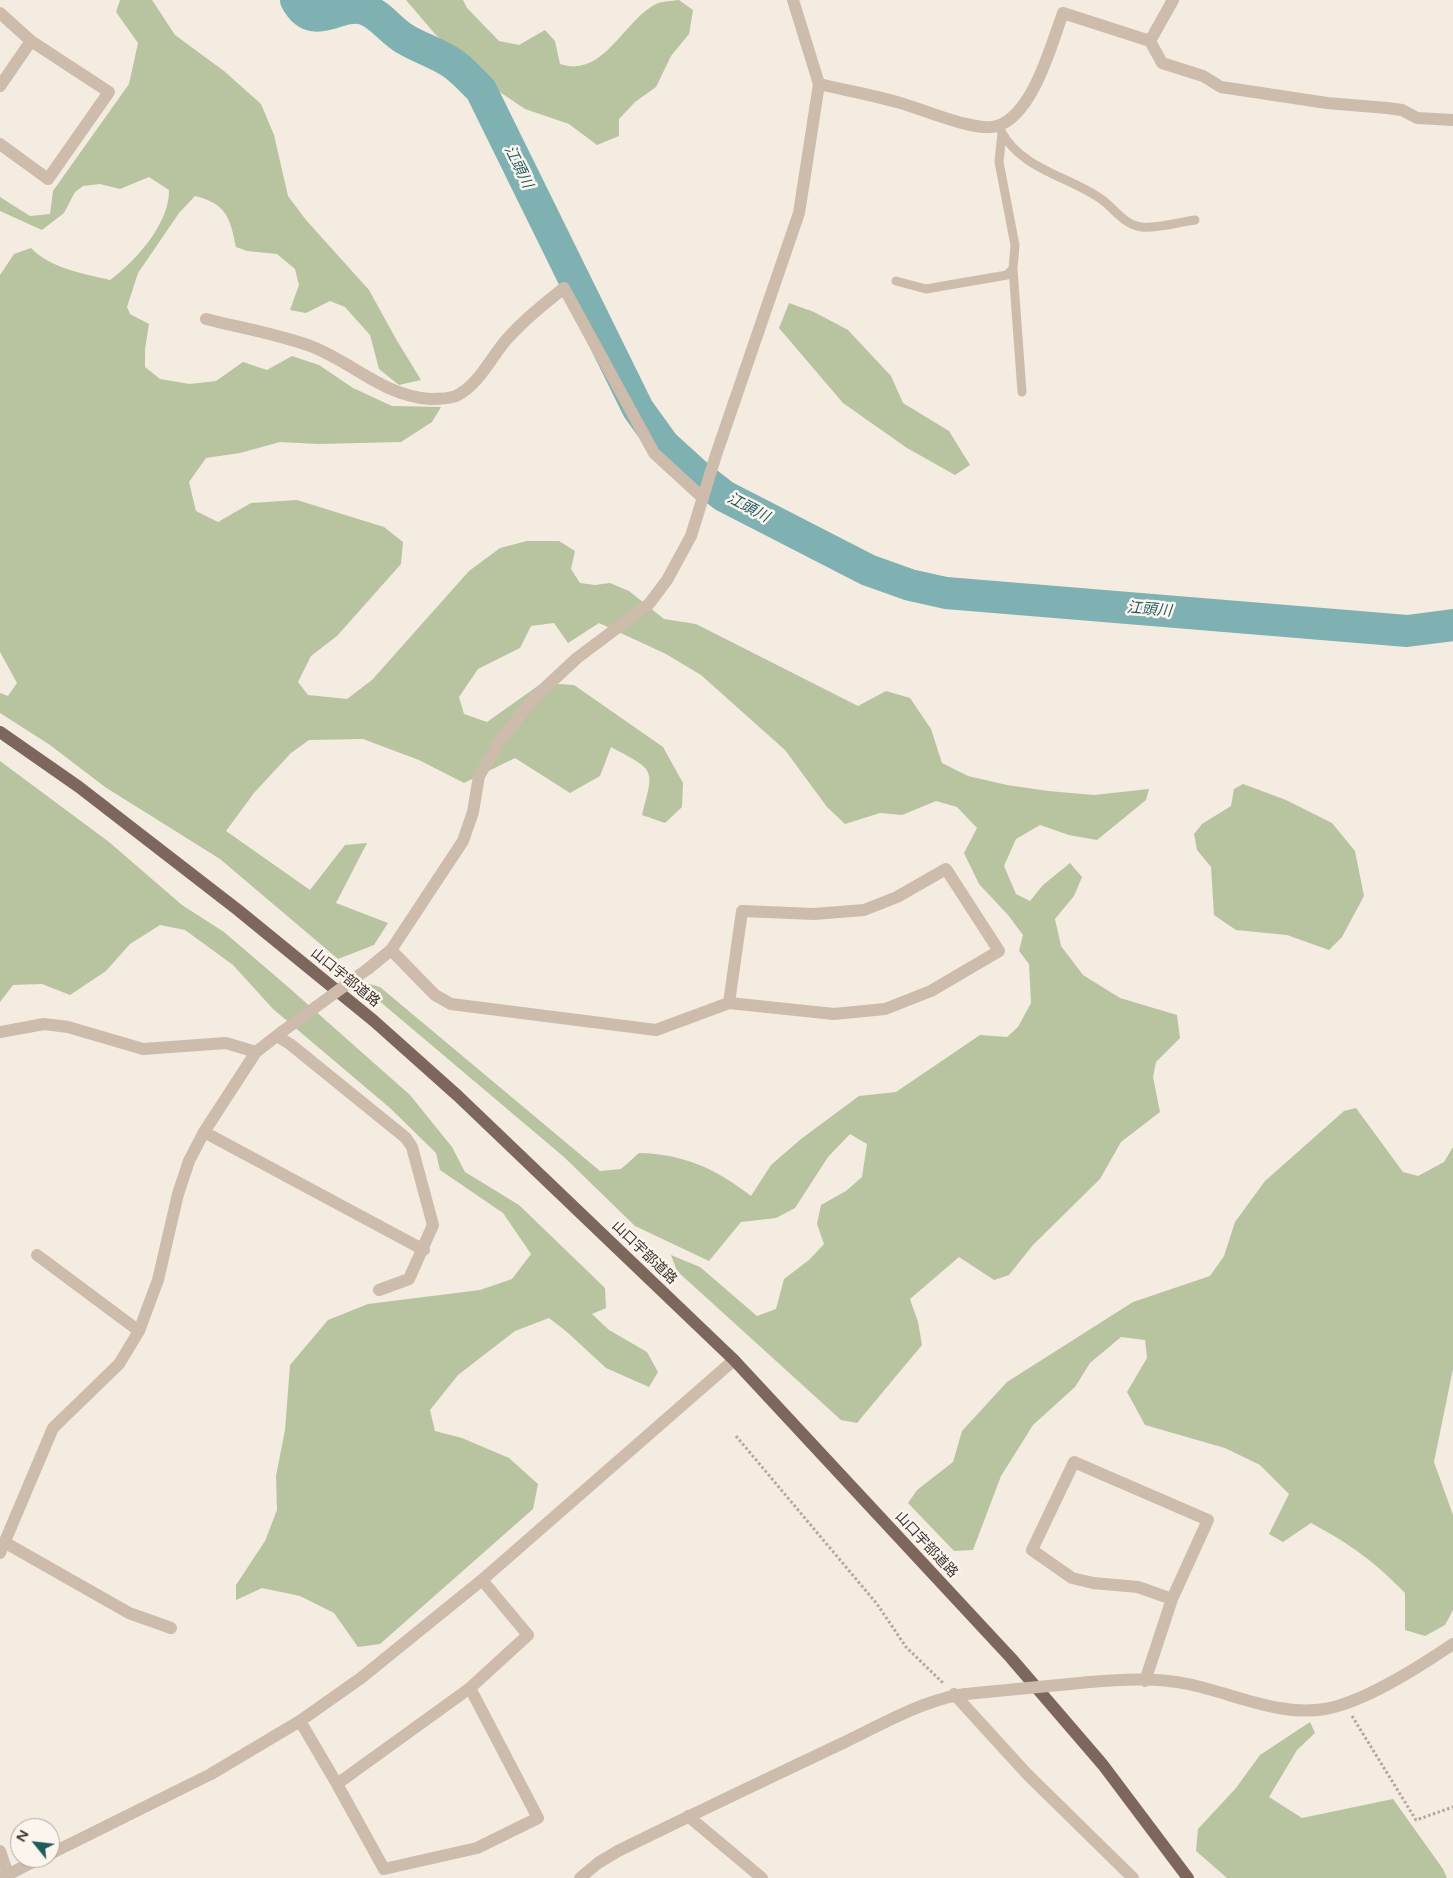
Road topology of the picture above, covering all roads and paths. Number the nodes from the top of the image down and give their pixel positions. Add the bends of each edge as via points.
1 (1174, 0) edge
2 (792, 1) edge
3 (0, 13) edge
4 (31, 41) junction
5 (1150, 41) junction
6 (819, 84) junction
7 (0, 86) edge
8 (1453, 120) edge
9 (1000, 130) junction
10 (0, 144) edge
11 (1195, 220) dead end
12 (1013, 269) junction
13 (896, 282) dead end
14 (206, 319) dead end
15 (1022, 392) dead end
16 (703, 495) junction
17 (0, 732) edge
18 (391, 950) junction
19 (729, 1003) junction
20 (0, 1032) edge
21 (280, 1034) junction
22 (256, 1052) junction
23 (204, 1132) junction
24 (424, 1250) junction
25 (36, 1255) dead end
26 (380, 1290) dead end
27 (139, 1331) junction
28 (734, 1360) junction
29 (736, 1436) dead end
30 (2, 1548) edge
31 (482, 1580) junction
32 (1172, 1599) junction
33 (171, 1628) dead end
34 (1453, 1644) edge
35 (1145, 1681) junction
36 (470, 1688) junction
37 (954, 1694) junction
38 (1345, 1705) junction
39 (300, 1722) junction
40 (337, 1784) junction
41 (1453, 1807) edge
42 (688, 1816) junction
43 (60, 1849) edge
44 (0, 1851) edge
45 (23, 1868) edge
46 (6, 1877) edge
47 (580, 1878) edge
48 (762, 1878) edge
49 (1133, 1878) edge
50 (1188, 1878) edge

1 - 5 street
2 - 6 street
3 - 4 street
4 - 7 street
4 - 10 street via 109,92 48,179
5 - 8 street via 1162,64 1203,76 1221,88 1402,110 1417,118
5 - 9 street via 1063,14 1036,87
6 - 9 street via 897,102 962,123
6 - 16 street via 799,213
9 - 11 lane via 1014,149 1030,162 1102,199 1130,223 1142,227
9 - 12 lane via 999,162 1015,245
12 - 13 lane via 1007,275 926,289
12 - 15 lane
14 - 16 street via 315,348 384,388 413,398 438,399 456,396 473,383 507,339 564,288 654,453
16 - 18 street via 691,536 667,580 649,604 577,658 534,698 502,738 479,776 473,812 463,841
17 - 28 main road, 山口宇部道路 via 79,787 231,904 374,1021 458,1096
18 - 19 street via 435,995 451,1004 656,1030
18 - 21 street, bridge
19 - 19 street via 834,1014 886,1008 931,991 998,951 946,869 897,897 864,910 814,914 742,911
20 - 22 street via 44,1024 68,1027 143,1049 226,1043
21 - 22 street
21 - 24 street via 412,1147 433,1226
22 - 23 street
23 - 24 street
23 - 27 street via 189,1161 178,1194 158,1280
24 - 26 street via 409,1279
25 - 27 street
27 - 30 street via 118,1364 53,1428
28 - 31 street
28 - 50 main road, 山口宇部道路 via 1011,1658 1103,1764
29 - 37 path via 877,1604 906,1647
30 - 33 street via 129,1612
31 - 36 street via 528,1635
31 - 39 street via 408,1642
32 - 32 street via 1138,1587 1072,1578 1032,1550 1074,1462 1208,1520
32 - 35 street
34 - 38 street
35 - 37 street, bridge via 1123,1679
35 - 38 street via 1186,1683 1297,1710 1323,1710
36 - 40 street
36 - 40 street via 538,1818 478,1848 384,1869
37 - 42 street via 900,1716
37 - 49 street via 1027,1774
38 - 41 path via 1416,1820
39 - 40 street
39 - 43 street via 211,1774
42 - 47 street via 598,1862
42 - 48 street
44 - 46 street
45 - 46 street

